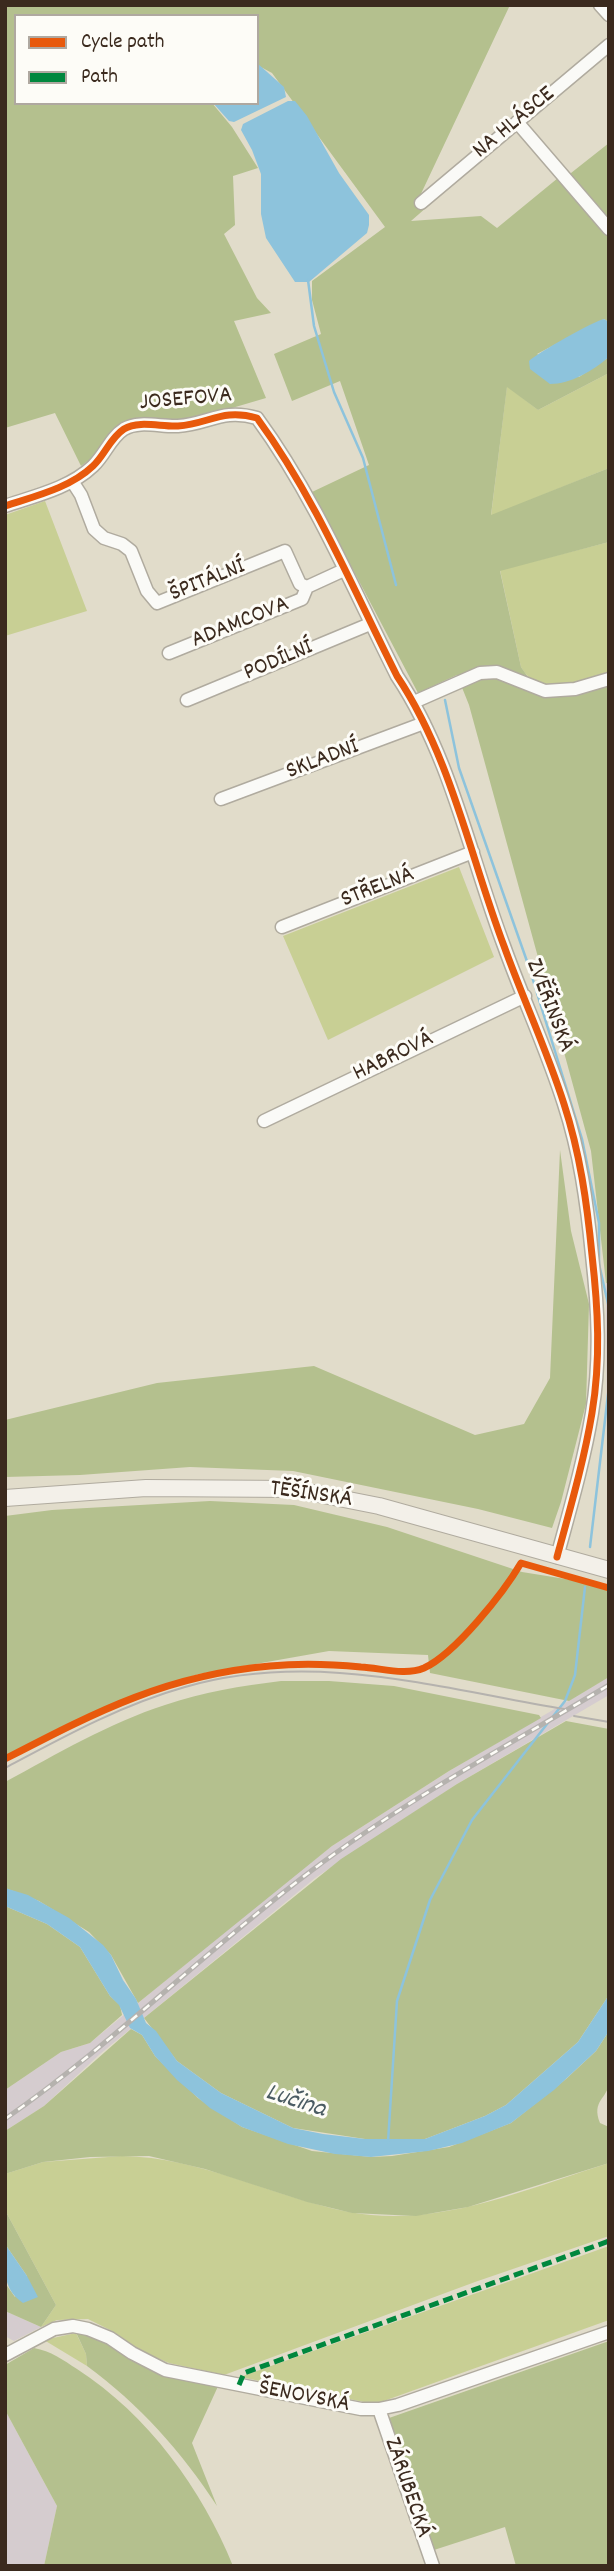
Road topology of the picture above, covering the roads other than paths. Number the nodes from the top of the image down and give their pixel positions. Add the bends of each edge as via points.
1 (600, 5) edge
2 (609, 15) edge
3 (609, 45) edge
4 (517, 122) junction
5 (421, 202) dead end
6 (609, 229) edge
7 (72, 481) junction
8 (309, 502) joint
9 (5, 506) edge
10 (344, 570) junction
11 (307, 587) junction
12 (370, 624) junction
13 (169, 653) dead end
14 (609, 679) edge
15 (187, 700) dead end
16 (414, 702) junction
17 (424, 723) junction
18 (222, 799) dead end
19 (473, 852) junction
20 (282, 927) dead end
21 (524, 996) junction
22 (264, 1121) dead end
23 (5, 1498) edge
24 (557, 1557) junction
25 (609, 1570) edge
26 (609, 2332) edge
27 (5, 2355) edge
28 (379, 2409) junction
29 (433, 2566) edge

1 - 2 street
3 - 4 street, NA HLÁSCE
4 - 5 street, NA HLÁSCE
4 - 6 street
7 - 8 street, JOSEFOVA via 133,424 180,426 231,413 257,418
7 - 9 street, JOSEFOVA
7 - 11 street, ŠPITÁLNÍ via 94,529 131,551 147,591 157,603 285,551 300,584
8 - 10 street, ZVĚŘINSKÁ
10 - 11 street, ADAMCOVA
10 - 12 street, ZVĚŘINSKÁ
11 - 13 street, ADAMCOVA via 302,599
12 - 15 street, PODÍLNÍ
12 - 16 street, ZVĚŘINSKÁ
14 - 16 street via 575,689 545,691 497,672 480,673
16 - 17 street, ZVĚŘINSKÁ
17 - 18 street, SKLADNÍ
17 - 19 street, ZVĚŘINSKÁ
19 - 20 street, STŘELNÁ
19 - 21 street, ZVĚŘINSKÁ
21 - 22 street, HABROVÁ
21 - 24 street, ZVĚŘINSKÁ via 565,1105 580,1162 599,1321 592,1411
23 - 24 main road, TĚŠÍNSKÁ via 146,1488 293,1489 379,1507
24 - 25 main road, TĚŠÍNSKÁ
26 - 28 street, ŠENOVSKÁ
27 - 28 street, ŠENOVSKÁ via 54,2329 73,2326 110,2339 165,2370
28 - 29 street, ZÁRUBECKÁ

